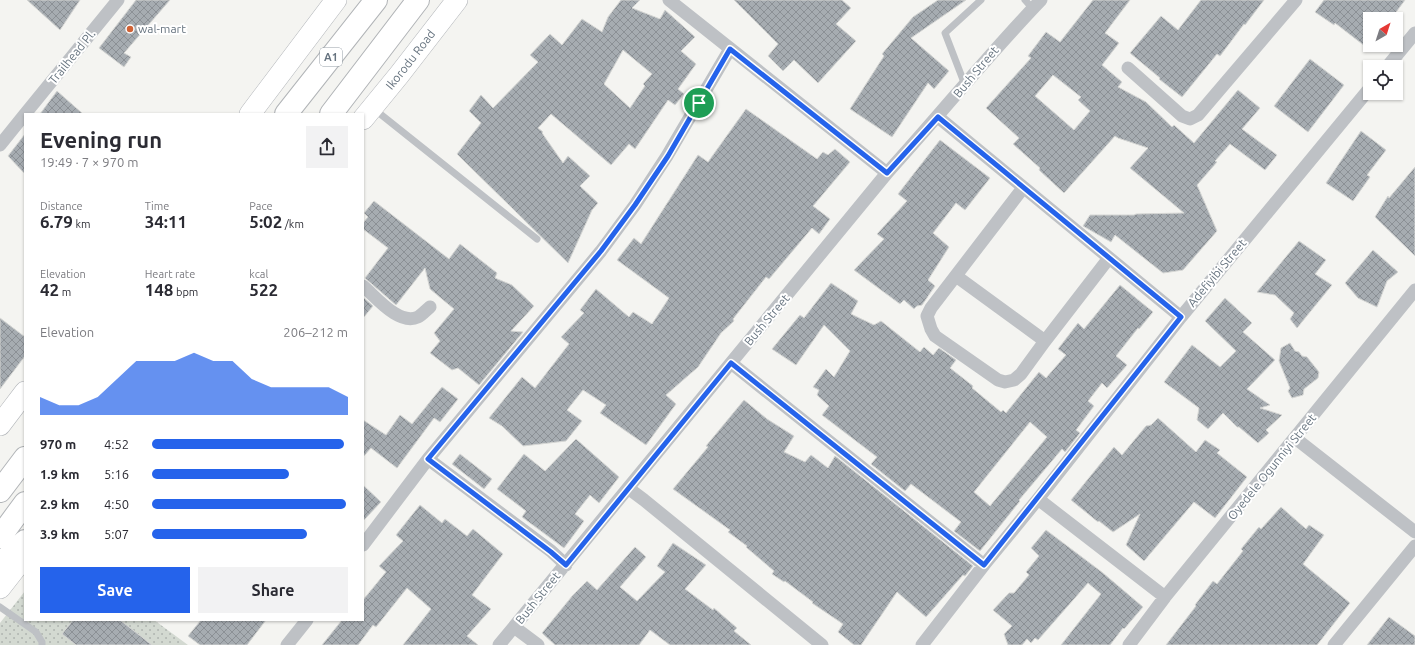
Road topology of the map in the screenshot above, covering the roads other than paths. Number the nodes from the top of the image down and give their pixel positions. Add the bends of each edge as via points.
1 (336, 0) edge
2 (376, 0) edge
3 (418, 0) edge
4 (456, 0) edge
5 (669, 0) edge
6 (981, 0) edge
7 (1296, 0) edge
8 (113, 2) edge
9 (1033, 3) edge
10 (1415, 33) edge
11 (730, 49) junction
12 (1393, 60) edge
13 (1128, 68) dead end
14 (965, 85) junction
15 (1363, 96) edge
16 (26, 113) edge
17 (251, 113) edge
18 (287, 113) edge
19 (333, 113) edge
20 (368, 113) edge
21 (24, 115) edge
22 (938, 117) junction
23 (0, 145) edge
24 (887, 173) junction
25 (1023, 188) junction
26 (537, 239) dead end
27 (1110, 258) junction
28 (956, 276) junction
29 (364, 287) edge
30 (1415, 290) edge
31 (430, 307) dead end
32 (1181, 317) junction
33 (1045, 341) junction
34 (731, 363) junction
35 (24, 393) edge
36 (0, 425) edge
37 (1295, 438) junction
38 (24, 459) edge
39 (428, 459) junction
40 (628, 488) junction
41 (0, 491) edge
42 (1038, 499) junction
43 (24, 504) edge
44 (1415, 532) edge
45 (0, 537) edge
46 (24, 542) edge
47 (364, 544) edge
48 (1415, 546) edge
49 (24, 557) edge
50 (0, 564) edge
51 (566, 565) junction
52 (984, 565) junction
53 (0, 588) edge
54 (1165, 597) junction
55 (0, 608) edge
56 (306, 621) edge
57 (514, 627) junction
58 (42, 645) edge
59 (287, 645) edge
60 (499, 645) edge
61 (538, 645) edge
62 (822, 645) edge
63 (922, 645) edge
64 (1129, 645) edge
65 (1334, 645) edge

1 - 17 main road
2 - 18 highway, A1
3 - 19 highway
4 - 20 main road, Ikorodu Road
5 - 11 street
6 - 14 lane via 945,32
7 - 13 street via 1198,115 1190,119 1182,116
8 - 16 street, Trailhead Pl.
9 - 14 street, Bush Street
10 - 12 street
11 - 24 street
11 - 39 street via 668,156 635,205 601,251
14 - 22 street, Bush Street
15 - 32 street, Adefiyibi Street
20 - 26 lane
21 - 23 street, Trailhead Pl.
22 - 24 street, Bush Street
22 - 25 street
24 - 34 street, Bush Street
25 - 27 street
25 - 28 street
27 - 32 street
27 - 33 street
28 - 33 street
28 - 33 street via 927,316 930,329 936,336 998,380 1006,382 1021,374
29 - 31 street via 397,316 409,319 418,317
30 - 37 street, Oyedele Ogunniyi Street
32 - 42 street, Adefiyibi Street
34 - 40 street, Bush Street
34 - 52 street
35 - 36 main road
37 - 44 street
37 - 54 street, Oyedele Ogunniyi Street
38 - 41 highway
39 - 47 street
39 - 51 street
40 - 51 street, Bush Street
40 - 62 street
42 - 52 street, Adefiyibi Street
42 - 54 street
43 - 45 highway
46 - 50 highway
48 - 65 street
49 - 53 main road
51 - 57 street, Bush Street
52 - 63 street, Adefiyibi Street
54 - 64 street, Oyedele Ogunniyi Street
55 - 58 lane via 36,632
56 - 59 street
57 - 60 street, Bush Street
57 - 61 street

